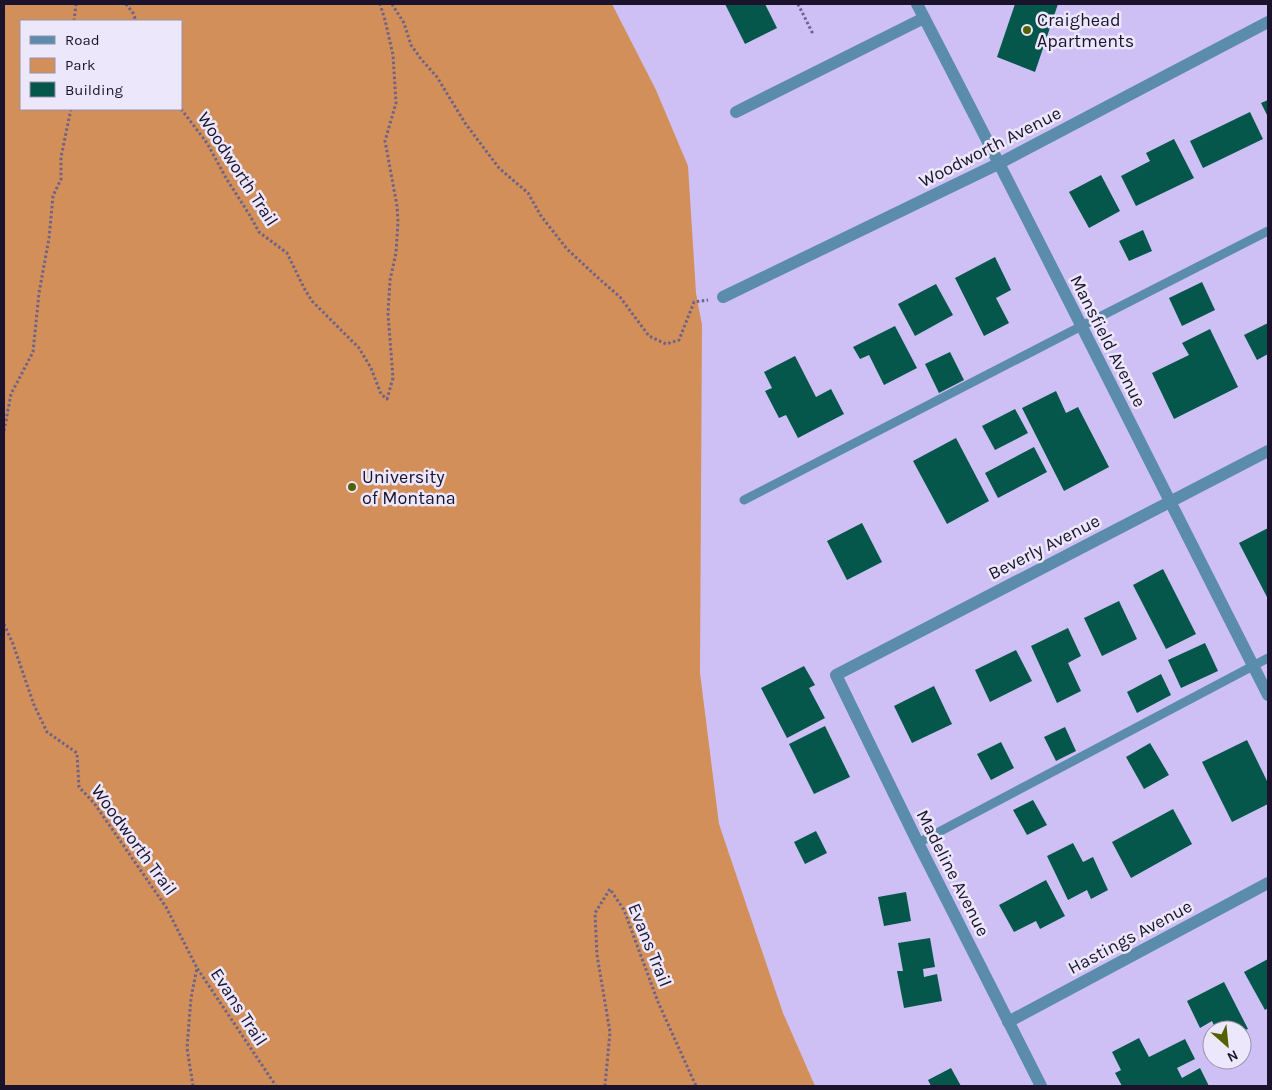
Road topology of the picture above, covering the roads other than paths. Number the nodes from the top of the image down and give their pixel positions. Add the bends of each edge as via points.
1 (917, 4) edge
2 (924, 18) junction
3 (1268, 22) edge
4 (736, 112) dead end
5 (1000, 163) junction
6 (1268, 232) edge
7 (723, 297) road end
8 (1081, 326) junction
9 (1268, 451) edge
10 (744, 500) dead end
11 (1170, 502) junction
12 (1268, 658) edge
13 (1253, 666) junction
14 (836, 674) joint
15 (1268, 695) edge
16 (918, 843) junction
17 (1268, 883) edge
18 (1008, 1022) junction
19 (1041, 1086) edge

1 - 2 street, Mansfield Avenue
2 - 4 street
2 - 5 street, Mansfield Avenue
3 - 5 street, Woodworth Avenue
5 - 7 street, Woodworth Avenue
5 - 8 street, Mansfield Avenue
6 - 8 lane
8 - 10 lane
8 - 11 street, Mansfield Avenue
9 - 11 street, Beverly Avenue
11 - 13 street, Mansfield Avenue
11 - 14 street, Beverly Avenue
12 - 13 lane
13 - 15 street, Mansfield Avenue
13 - 16 lane
14 - 16 street, Madeline Avenue
16 - 18 street, Madeline Avenue
17 - 18 street, Hastings Avenue
18 - 19 street, Madeline Avenue

